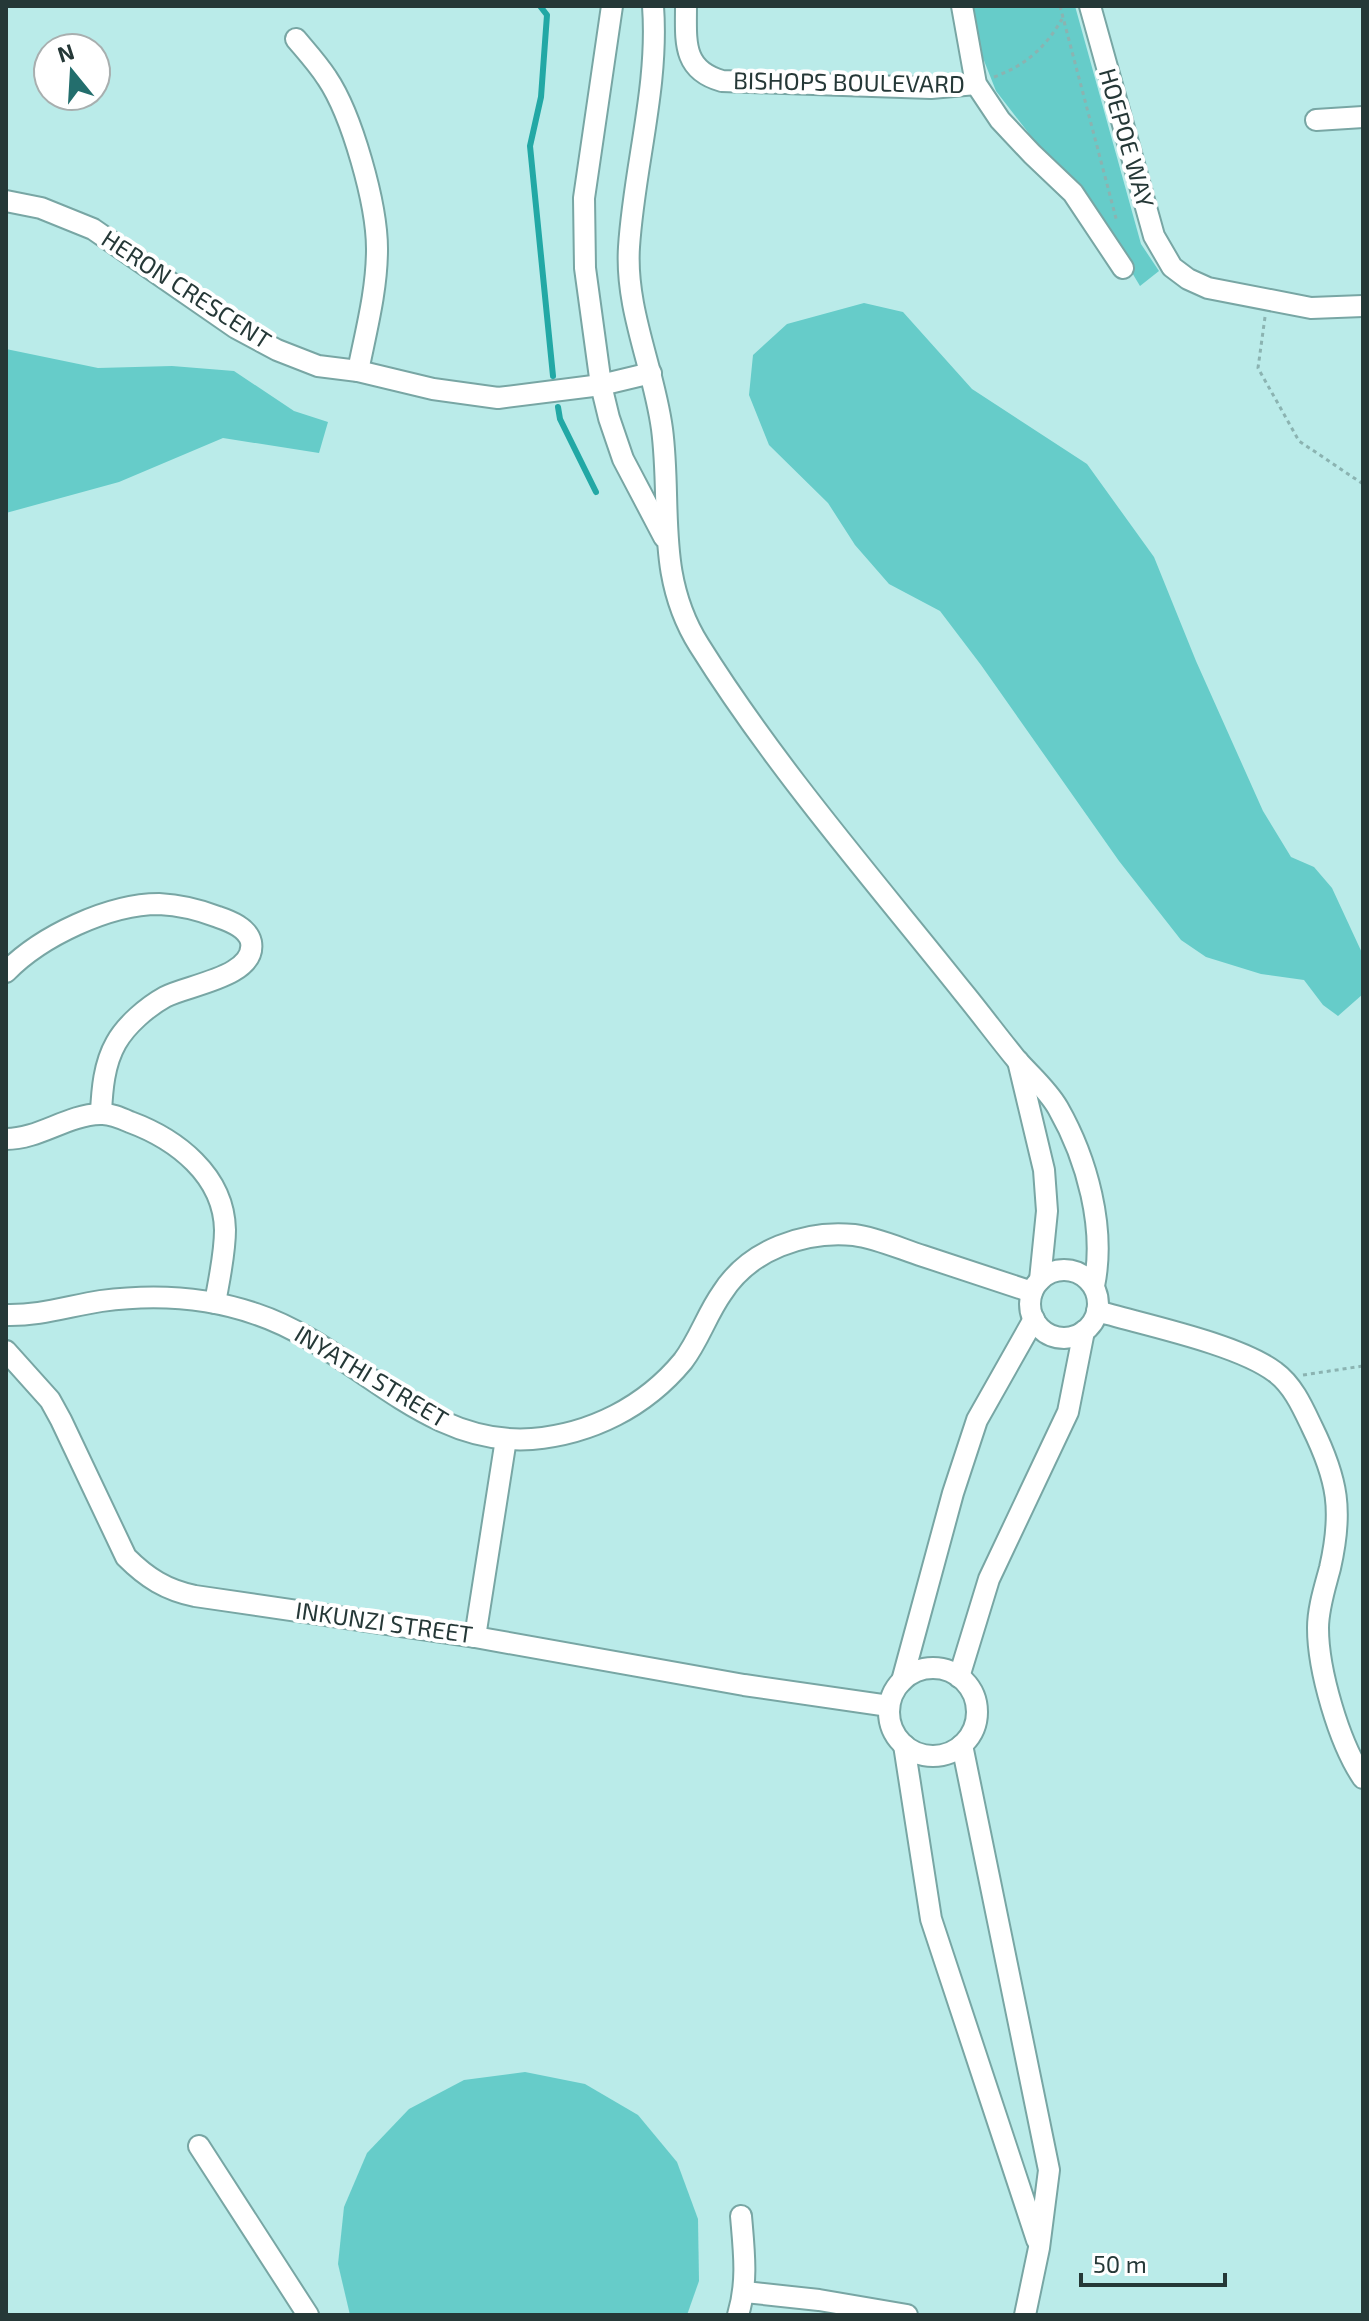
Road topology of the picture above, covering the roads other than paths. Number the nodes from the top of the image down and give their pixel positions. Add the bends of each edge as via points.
1 (612, 6) edge
2 (653, 6) edge
3 (686, 6) edge
4 (962, 6) edge
5 (1090, 6) edge
6 (296, 39) dead end
7 (976, 84) junction
8 (1363, 117) edge
9 (1316, 120) dead end
10 (6, 201) edge
11 (1123, 268) dead end
12 (1363, 306) edge
13 (358, 371) junction
14 (651, 373) junction
15 (601, 385) junction
16 (666, 540) junction
17 (6, 972) edge
18 (1018, 1061) junction
19 (101, 1113) junction
20 (6, 1139) edge
21 (1036, 1286) junction
22 (1094, 1286) junction
23 (215, 1303) junction
24 (1097, 1311) junction
25 (6, 1315) edge
26 (1034, 1319) junction
27 (1084, 1331) junction
28 (6, 1351) edge
29 (506, 1439) junction
30 (475, 1637) junction
31 (959, 1677) junction
32 (902, 1681) junction
33 (889, 1706) junction
34 (904, 1745) junction
35 (962, 1745) junction
36 (1363, 1778) edge
37 (199, 2146) dead end
38 (741, 2216) dead end
39 (1039, 2248) junction
40 (745, 2292) junction
41 (308, 2315) edge
42 (738, 2315) edge
43 (907, 2315) edge
44 (1025, 2315) edge

1 - 15 street via 584,198 585,268
2 - 14 street via 654,55 629,250 632,300
3 - 7 street, BISHOPS BOULEVARD via 688,55 701,71 722,81 931,88
4 - 7 street
5 - 12 street, HOEPOE WAY via 1154,236 1180,273 1208,288 1311,308
6 - 13 street via 329,80 346,116 375,220 376,274
7 - 11 street, BISHOPS BOULEVARD via 1000,120 1073,193
8 - 9 street
10 - 13 street, HERON CRESCENT via 42,208 93,229 236,328 277,350 318,366
13 - 15 street, HERON CRESCENT via 498,398
14 - 15 street, HERON CRESCENT
14 - 16 street via 662,430
15 - 16 street via 623,459
16 - 18 street via 680,605 696,641 741,708
17 - 19 street via 71,927 136,906 160,904 205,912 247,933 250,952 237,969 165,997 117,1042 102,1087
18 - 21 street via 1044,1170 1047,1211
18 - 22 street via 1057,1105 1075,1143 1096,1222 1099,1260
19 - 20 street via 31,1137
19 - 23 street via 160,1133 202,1169 225,1230
21 - 22 street via 1048,1274 1068,1270
21 - 26 street via 1030,1306
21 - 29 street, INYATHI STREET via 855,1236 802,1238 778,1246 723,1291 685,1358 647,1398 591,1427 557,1436
22 - 24 street
23 - 25 street, INYATHI STREET via 152,1297
23 - 29 street, INYATHI STREET via 290,1327 422,1413 457,1429
24 - 27 street
24 - 36 street via 1225,1349 1274,1371 1299,1402 1320,1443 1337,1497 1337,1531 1318,1628 1336,1720
26 - 27 street via 1056,1337
26 - 32 street via 977,1420
27 - 31 street via 1068,1412 989,1579
28 - 30 street, INKUNZI STREET via 50,1400 126,1557 143,1575 195,1596
29 - 30 street
30 - 33 street, INKUNZI STREET
31 - 32 street via 924,1669
31 - 35 street via 977,1710
32 - 33 street
33 - 34 street via 894,1734
34 - 35 street via 926,1756
34 - 39 street via 931,1919
35 - 39 street via 1049,2170
37 - 41 street
38 - 40 street
39 - 44 street
40 - 42 street
40 - 43 street

